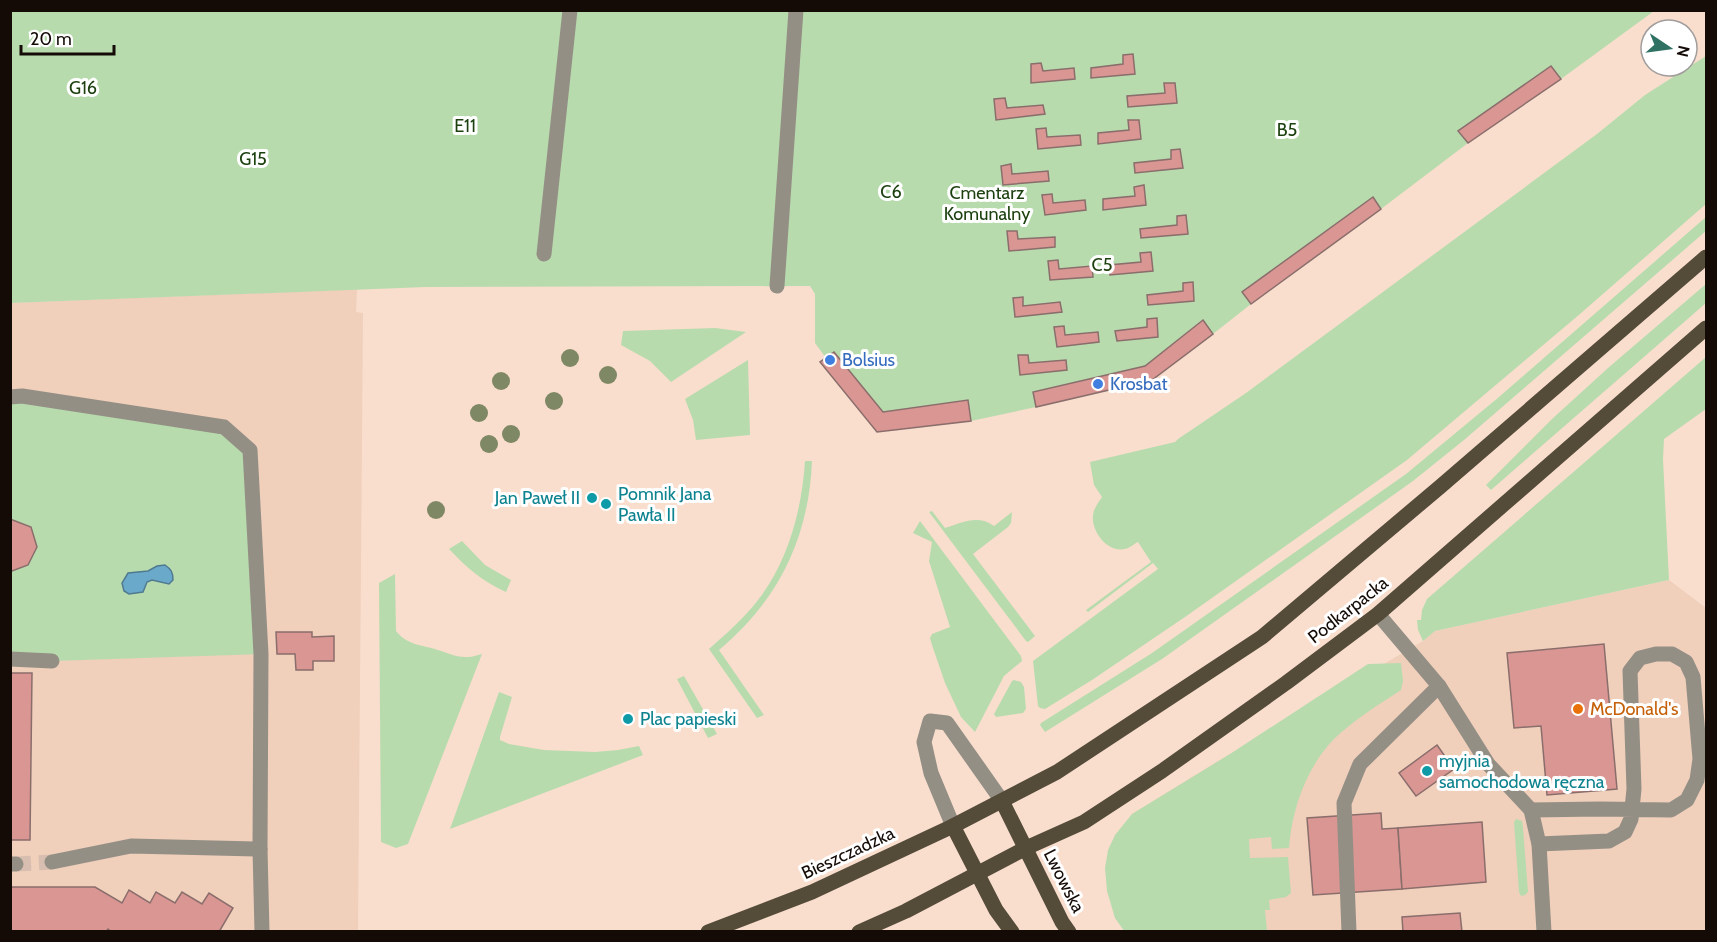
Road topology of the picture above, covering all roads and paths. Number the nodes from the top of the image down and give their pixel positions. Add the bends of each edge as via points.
1 (570, 10) edge
2 (796, 10) edge
3 (544, 255) dead end
4 (1707, 257) edge
5 (777, 286) dead end
6 (1707, 328) edge
7 (10, 397) edge
8 (1378, 614) junction
9 (10, 659) edge
10 (52, 661) dead end
11 (1439, 686) junction
12 (1002, 801) junction
13 (1531, 810) junction
14 (1632, 810) junction
15 (953, 826) junction
16 (1539, 844) junction
17 (1026, 848) junction
18 (260, 849) junction
19 (52, 862) tunnel mouth
20 (978, 873) junction
21 (262, 932) edge
22 (708, 932) edge
23 (859, 932) edge
24 (1012, 932) edge
25 (1069, 932) edge
26 (1349, 932) edge
27 (1544, 932) edge

1 - 3 lane
2 - 5 lane
4 - 12 main road, Podkarpacka via 1262,637 1074,762
6 - 8 main road, Podkarpacka
7 - 18 lane via 224,427 250,450 261,654
8 - 11 lane
8 - 17 main road, Podkarpacka via 1162,771 1084,822
9 - 10 lane
11 - 13 lane via 1488,764
11 - 26 lane via 1360,764 1344,803
12 - 15 main road, Bieszczadzka
12 - 15 lane via 947,723 930,721 924,742 931,773
12 - 17 main road, Lwowska
13 - 14 lane
13 - 16 lane
14 - 14 lane via 1630,671 1640,657 1672,654 1686,662 1693,677 1700,759 1697,780 1687,800 1671,810
14 - 16 lane via 1625,832 1609,841
15 - 20 main road
15 - 22 main road, Bieszczadzka via 812,892
16 - 27 lane
17 - 20 main road, Podkarpacka
17 - 25 main road, Lwowska
18 - 19 lane via 130,846
18 - 21 lane
20 - 23 main road
20 - 24 main road

